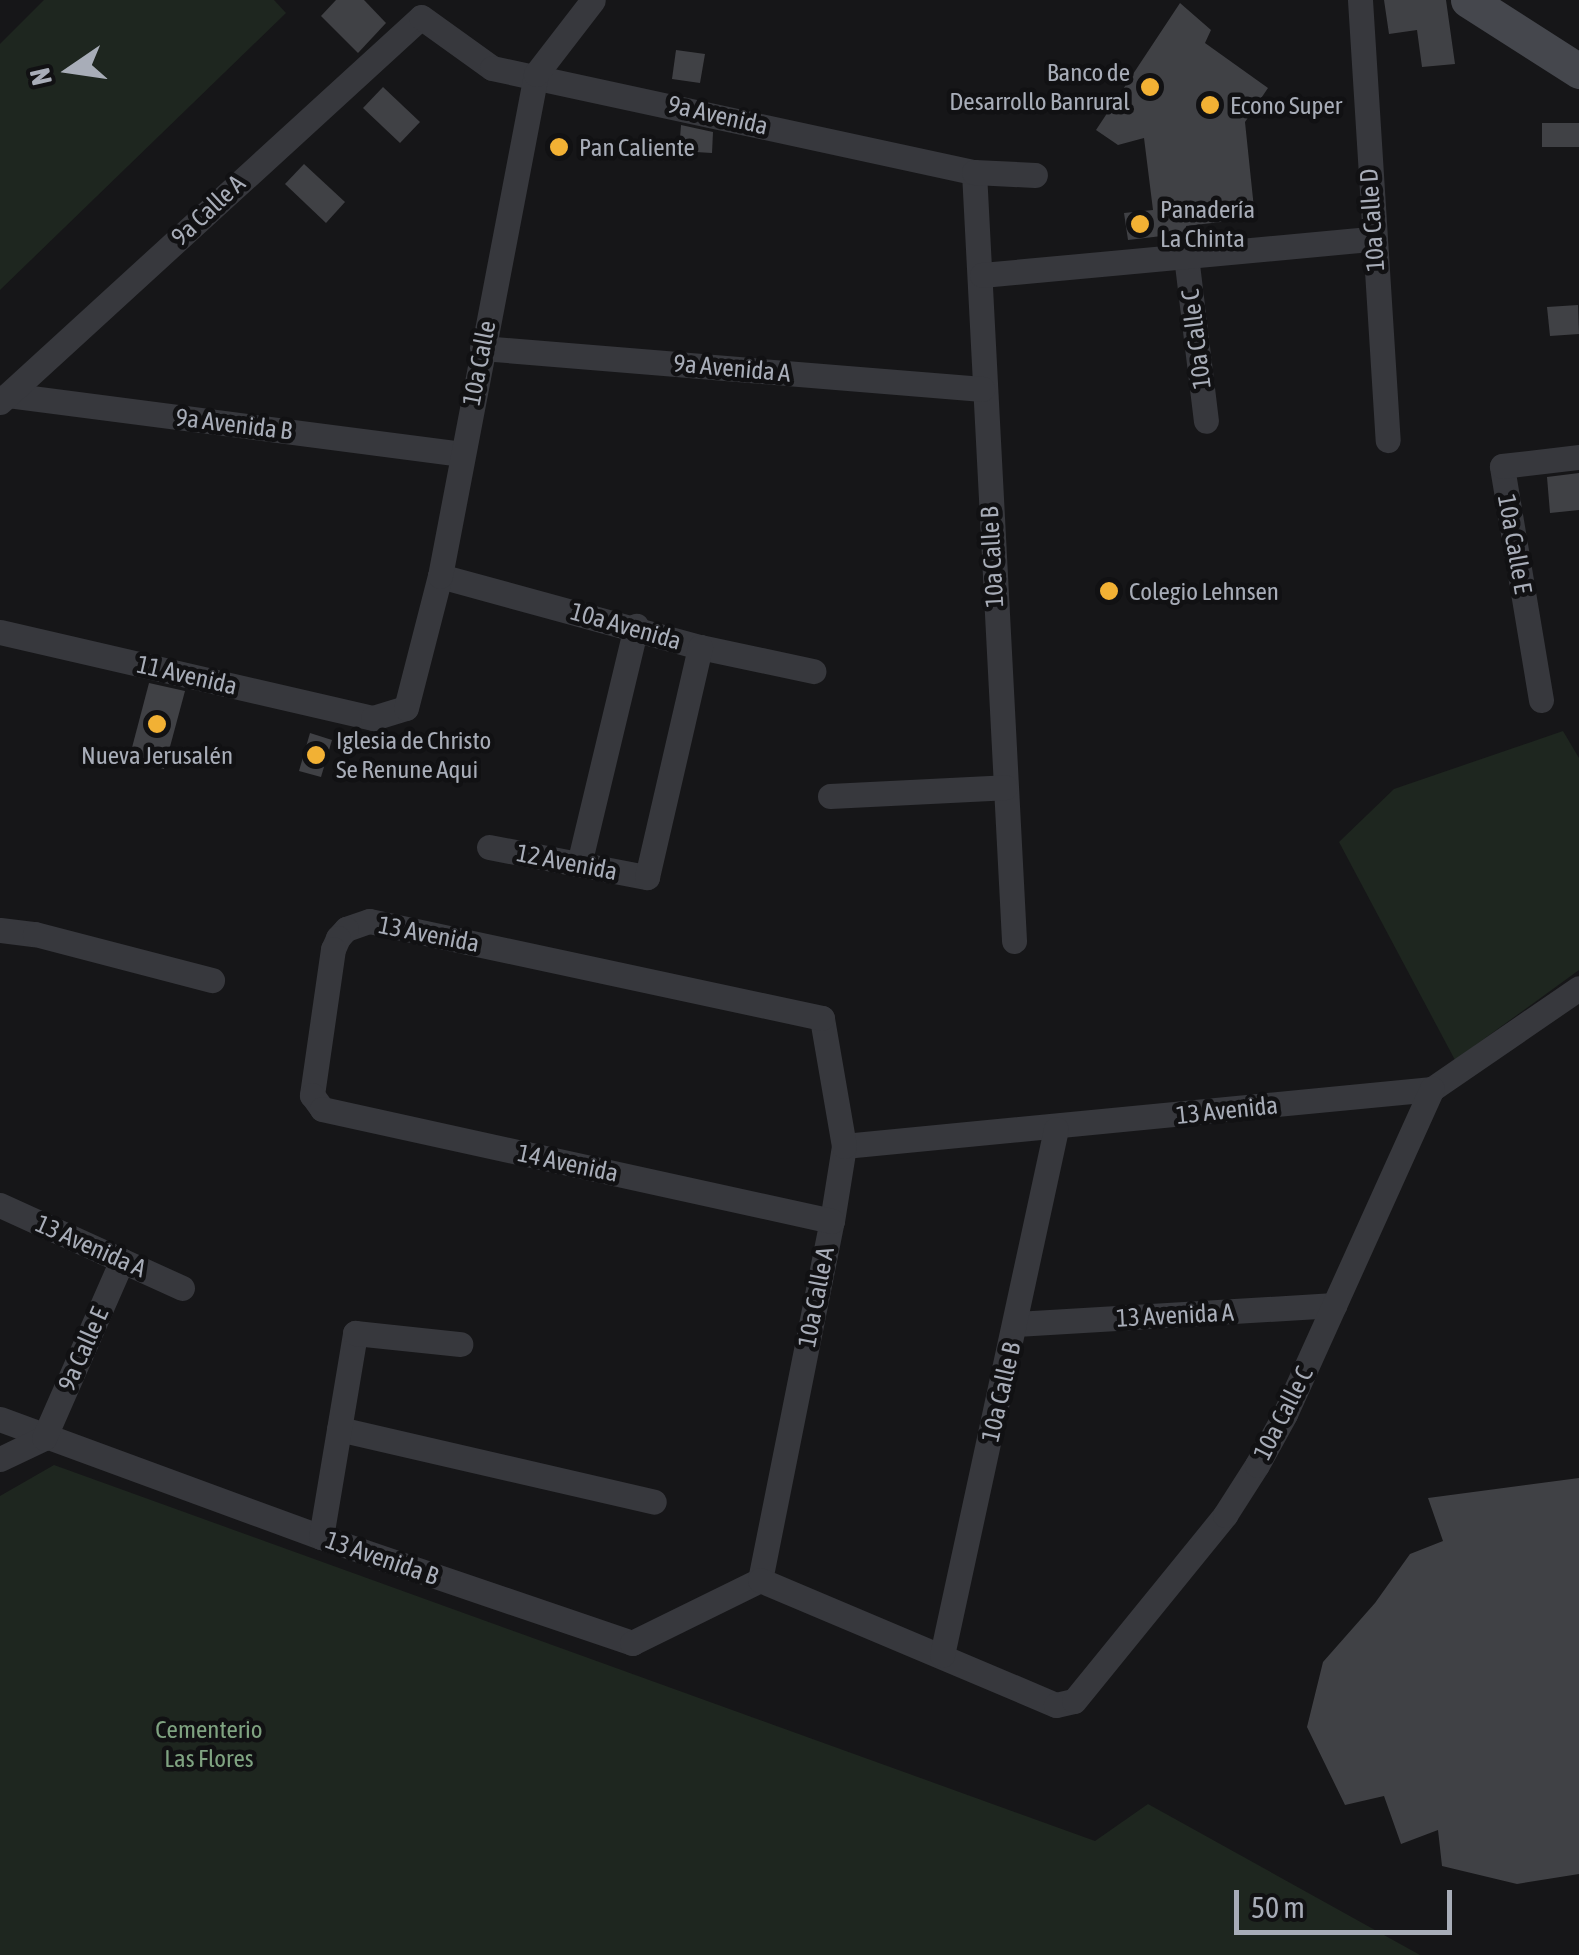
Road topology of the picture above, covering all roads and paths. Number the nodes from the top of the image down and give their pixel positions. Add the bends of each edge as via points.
1 (592, 0) edge
2 (1360, 0) edge
3 (1483, 5) edge
4 (416, 19) joint
5 (1579, 72) edge
6 (536, 74) junction
7 (974, 172) junction
8 (1035, 175) dead end
9 (1372, 239) junction
10 (1186, 256) junction
11 (982, 275) junction
12 (482, 348) junction
13 (982, 389) junction
14 (4, 398) edge
15 (1206, 421) dead end
16 (1388, 440) dead end
17 (460, 454) junction
18 (1579, 457) edge
19 (440, 576) junction
20 (636, 626) junction
21 (0, 632) edge
22 (700, 647) junction
23 (813, 672) dead end
24 (1541, 700) dead end
25 (373, 718) joint
26 (1006, 787) junction
27 (830, 796) dead end
28 (489, 847) dead end
29 (580, 864) junction
30 (0, 930) edge
31 (1014, 942) dead end
32 (212, 980) dead end
33 (1579, 988) edge
34 (819, 1015) joint
35 (1432, 1089) junction
36 (312, 1095) joint
37 (1056, 1128) junction
38 (844, 1146) junction
39 (0, 1205) edge
40 (832, 1220) junction
41 (122, 1260) junction
42 (182, 1288) dead end
43 (1334, 1305) junction
44 (1016, 1324) junction
45 (460, 1344) dead end
46 (0, 1420) edge
47 (339, 1429) junction
48 (44, 1438) junction
49 (0, 1459) edge
50 (654, 1502) dead end
51 (320, 1537) junction
52 (760, 1580) junction
53 (942, 1656) junction

1 - 6 street, 10a Calle
2 - 9 street, 10a Calle D
3 - 5 main road
4 - 6 street, 9a Avenida via 426,17 492,68
4 - 14 street, 9a Calle A
6 - 7 street, 9a Avenida
6 - 12 street, 10a Calle
7 - 8 street, 9a Avenida
7 - 11 street, 10a Calle B
9 - 10 street
9 - 16 street, 10a Calle D
10 - 11 street
10 - 15 street, 10a Calle C
11 - 13 street, 10a Calle B
12 - 13 street, 9a Avenida A
12 - 17 street, 10a Calle
13 - 26 street, 10a Calle B
14 - 17 street, 9a Avenida B
17 - 19 street, 10a Calle
18 - 24 street, 10a Calle E via 1502,466
19 - 20 street, 10a Avenida
19 - 25 street, 10a Calle via 406,708
20 - 22 street, 10a Avenida
20 - 29 street
21 - 25 street, 11 Avenida
22 - 23 street, 10a Avenida
22 - 29 street, 12 Avenida via 645,877
26 - 27 street
26 - 31 street, 10a Calle B
28 - 29 street, 12 Avenida
30 - 32 street
33 - 35 street, 13 Avenida
34 - 36 street, 13 Avenida via 368,921 338,938
34 - 38 street, 10a Calle A
35 - 37 street, 13 Avenida
35 - 43 street, 10a Calle C
36 - 40 street, 14 Avenida via 322,1110
37 - 38 street, 13 Avenida
37 - 44 street, 10a Calle B
38 - 40 street, 10a Calle A
39 - 41 street, 13 Avenida A
40 - 52 street, 10a Calle A
41 - 42 street, 13 Avenida A
41 - 48 street, 9a Calle E
43 - 44 street, 13 Avenida A
43 - 53 street, 10a Calle C via 1286,1414 1225,1515 1074,1701 1056,1706
44 - 53 street, 10a Calle B
45 - 47 street via 355,1332
46 - 48 street, 13 Avenida B
47 - 50 street
47 - 51 street
48 - 49 street
48 - 51 street, 13 Avenida B
51 - 52 street, 13 Avenida B via 632,1643
52 - 53 street

